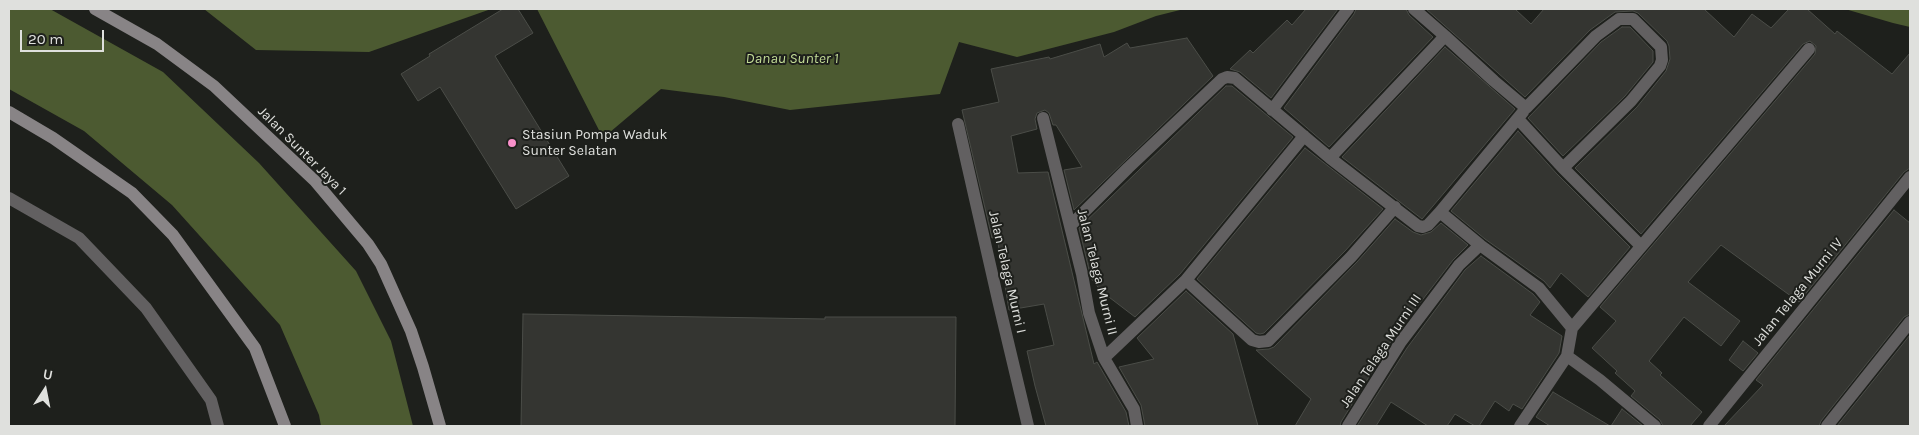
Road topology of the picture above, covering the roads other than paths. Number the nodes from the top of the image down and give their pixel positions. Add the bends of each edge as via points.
1 (95, 9) edge
2 (1348, 9) edge
3 (1414, 9) edge
4 (1445, 36) junction
5 (1809, 50) dead end
6 (1526, 108) junction
7 (1272, 110) junction
8 (9, 112) edge
9 (1043, 118) dead end
10 (1518, 119) junction
11 (958, 124) dead end
12 (1304, 136) junction
13 (1330, 158) junction
14 (1563, 168) junction
15 (1910, 177) edge
16 (9, 198) edge
17 (1395, 207) junction
18 (1440, 212) junction
19 (1070, 226) junction
20 (1480, 245) junction
21 (1641, 246) junction
22 (1186, 280) junction
23 (1910, 322) edge
24 (1572, 328) junction
25 (1567, 356) junction
26 (1104, 358) junction
27 (218, 426) edge
28 (285, 426) edge
29 (440, 426) edge
30 (1028, 426) edge
31 (1137, 426) edge
32 (1348, 426) edge
33 (1520, 426) edge
34 (1655, 426) edge
35 (1710, 426) edge
36 (1827, 426) edge

1 - 29 street, Jalan Sunter Jaya 1 via 157,44 214,86 314,180 368,244 381,264 411,331
2 - 7 street
3 - 4 street
4 - 6 street
4 - 13 street
5 - 21 street
6 - 10 street
6 - 14 street via 1596,36 1620,19 1633,19 1661,46 1660,66 1631,101
7 - 12 street
7 - 19 street via 1235,78 1222,79
8 - 28 street via 132,193 173,234 255,348
9 - 19 street, Jalan Telaga Murni II
10 - 14 street
10 - 18 street
11 - 30 street, Jalan Telaga Murni I
12 - 13 street
12 - 22 street
13 - 17 street
14 - 21 street
15 - 35 street, Jalan Telaga Murni IV
16 - 27 street via 79,238 146,308 211,400
17 - 18 street via 1423,227
17 - 22 street via 1351,257 1268,340 1252,340
18 - 20 street
19 - 26 street, Jalan Telaga Murni II via 1089,313
20 - 24 street via 1539,288
20 - 32 street, Jalan Telaga Murni III via 1459,265 1400,343
21 - 24 street
22 - 26 street
23 - 36 street
24 - 25 street
25 - 33 street
25 - 34 street
26 - 31 street, Jalan Telaga Murni II via 1134,409

